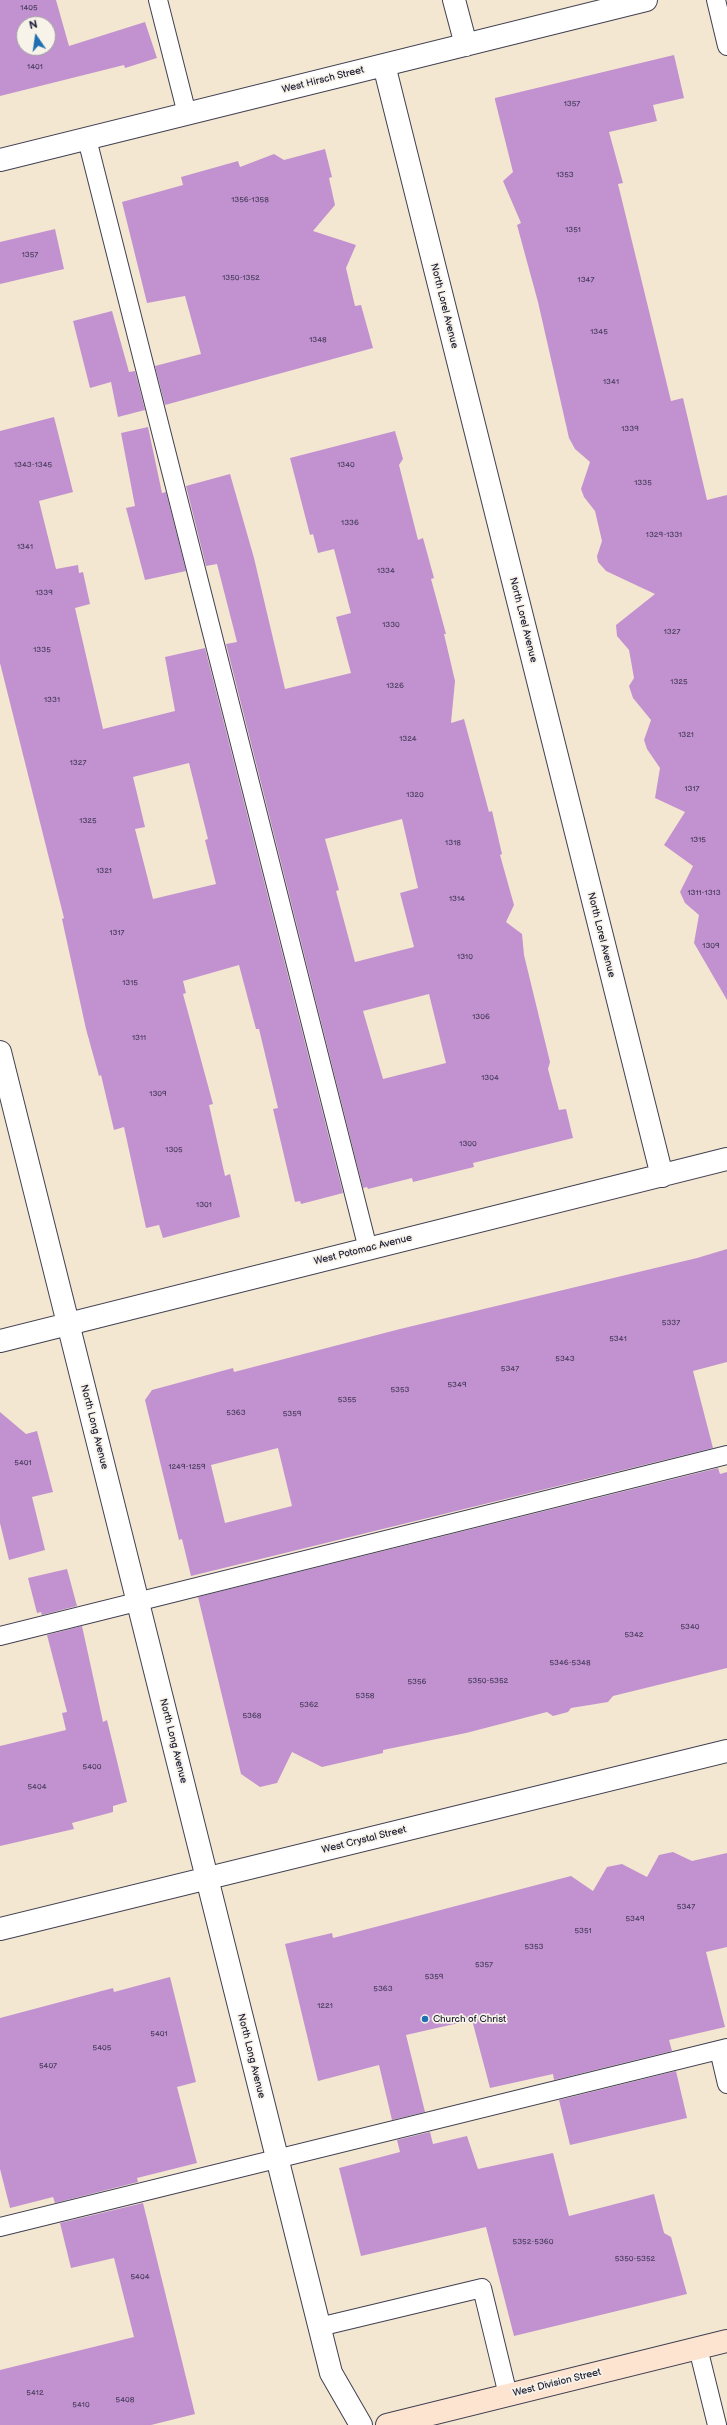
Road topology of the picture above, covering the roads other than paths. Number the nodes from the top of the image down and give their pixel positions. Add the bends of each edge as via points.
1 (158, 0) edge
2 (454, 0) edge
3 (646, 0) edge
4 (716, 0) edge
5 (466, 45) junction
6 (727, 46) edge
7 (384, 65) junction
8 (187, 114) junction
9 (86, 139) junction
10 (0, 160) edge
11 (0, 1052) edge
12 (727, 1159) edge
13 (662, 1176) junction
14 (368, 1249) junction
15 (68, 1324) junction
16 (0, 1341) edge
17 (727, 1455) edge
18 (138, 1602) junction
19 (0, 1636) edge
20 (727, 1751) edge
21 (207, 1878) junction
22 (0, 1929) edge
23 (723, 2049) edge
24 (727, 2084) edge
25 (277, 2159) junction
26 (0, 2227) edge
27 (319, 2327) junction
28 (727, 2341) edge
29 (698, 2348) junction
30 (508, 2395) junction
31 (361, 2425) edge
32 (386, 2425) edge
33 (717, 2425) edge

1 - 8 lane
2 - 5 street
3 - 5 street, West Hirsch Street
4 - 6 lane
5 - 7 street, West Hirsch Street
7 - 8 street, West Hirsch Street
7 - 13 street, North Lorel Avenue
8 - 9 street, West Hirsch Street
9 - 10 street, West Hirsch Street
9 - 14 lane
11 - 15 street, North Long Avenue
12 - 13 street, West Potomac Avenue
13 - 14 street, West Potomac Avenue
14 - 15 street, West Potomac Avenue
15 - 16 street, West Potomac Avenue
15 - 18 street, North Long Avenue
17 - 18 lane
18 - 19 lane
18 - 21 street, North Long Avenue
20 - 21 street, West Crystal Street
21 - 22 street, West Crystal Street
21 - 25 street, North Long Avenue
23 - 24 lane
23 - 25 lane
25 - 26 lane
25 - 27 street, North Long Avenue
27 - 30 lane via 482,2288
27 - 31 street, North Long Avenue via 331,2373
28 - 29 main road, West Division Street
29 - 30 main road, West Division Street
29 - 33 lane
30 - 32 main road, West Division Street

